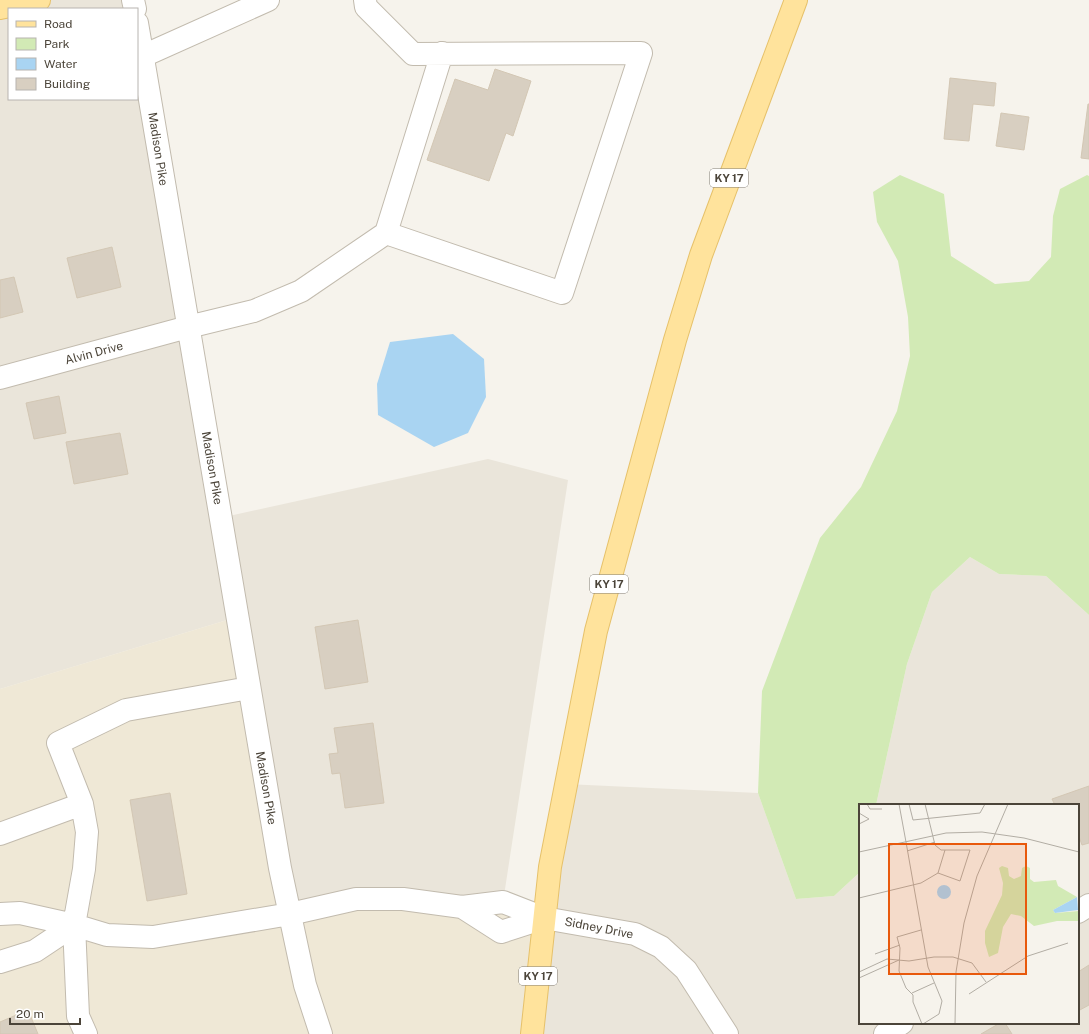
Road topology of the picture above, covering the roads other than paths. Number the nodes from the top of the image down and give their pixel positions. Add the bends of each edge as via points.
1 (39, 0) edge
2 (268, 0) edge
3 (364, 0) edge
4 (796, 0) edge
5 (0, 8) edge
6 (138, 30) edge
7 (442, 53) junction
8 (142, 56) junction
9 (386, 233) junction
10 (188, 327) junction
11 (0, 378) edge
12 (250, 688) junction
13 (82, 804) junction
14 (0, 834) edge
15 (1089, 905) edge
16 (462, 907) junction
17 (1079, 911) edge
18 (0, 914) edge
19 (290, 914) junction
20 (544, 918) junction
21 (74, 925) junction
22 (0, 962) edge
23 (900, 1024) edge
24 (86, 1034) edge
25 (321, 1034) edge
26 (532, 1034) edge
27 (726, 1034) edge
28 (885, 1034) edge

1 - 5 main road
2 - 8 street
3 - 7 street via 366,7 413,54
4 - 20 main road, KY 17 via 701,255 673,348 596,630 550,867
6 - 8 street, Madison Pike
7 - 9 street
7 - 9 street via 641,53 562,293
8 - 10 street, Madison Pike
9 - 10 street, Alvin Drive via 301,291 254,311
10 - 11 street, Alvin Drive
10 - 12 street, Madison Pike
12 - 13 street via 126,710 58,743
12 - 19 street, Madison Pike
13 - 14 street
13 - 21 street via 87,832 84,869
15 - 17 street
16 - 19 street, Sidney Drive via 403,898 356,898
16 - 20 street, Sidney Drive via 503,902
16 - 20 street, Sidney Drive via 501,932
18 - 21 street, Sidney Drive via 20,913
19 - 21 street, Sidney Drive via 153,937 107,935
19 - 25 street, Madison Pike via 305,985
20 - 26 main road, KY 17
20 - 27 street, Sidney Drive via 635,934 661,947 686,970
21 - 22 street via 35,951
21 - 24 street via 78,1016
23 - 28 street

